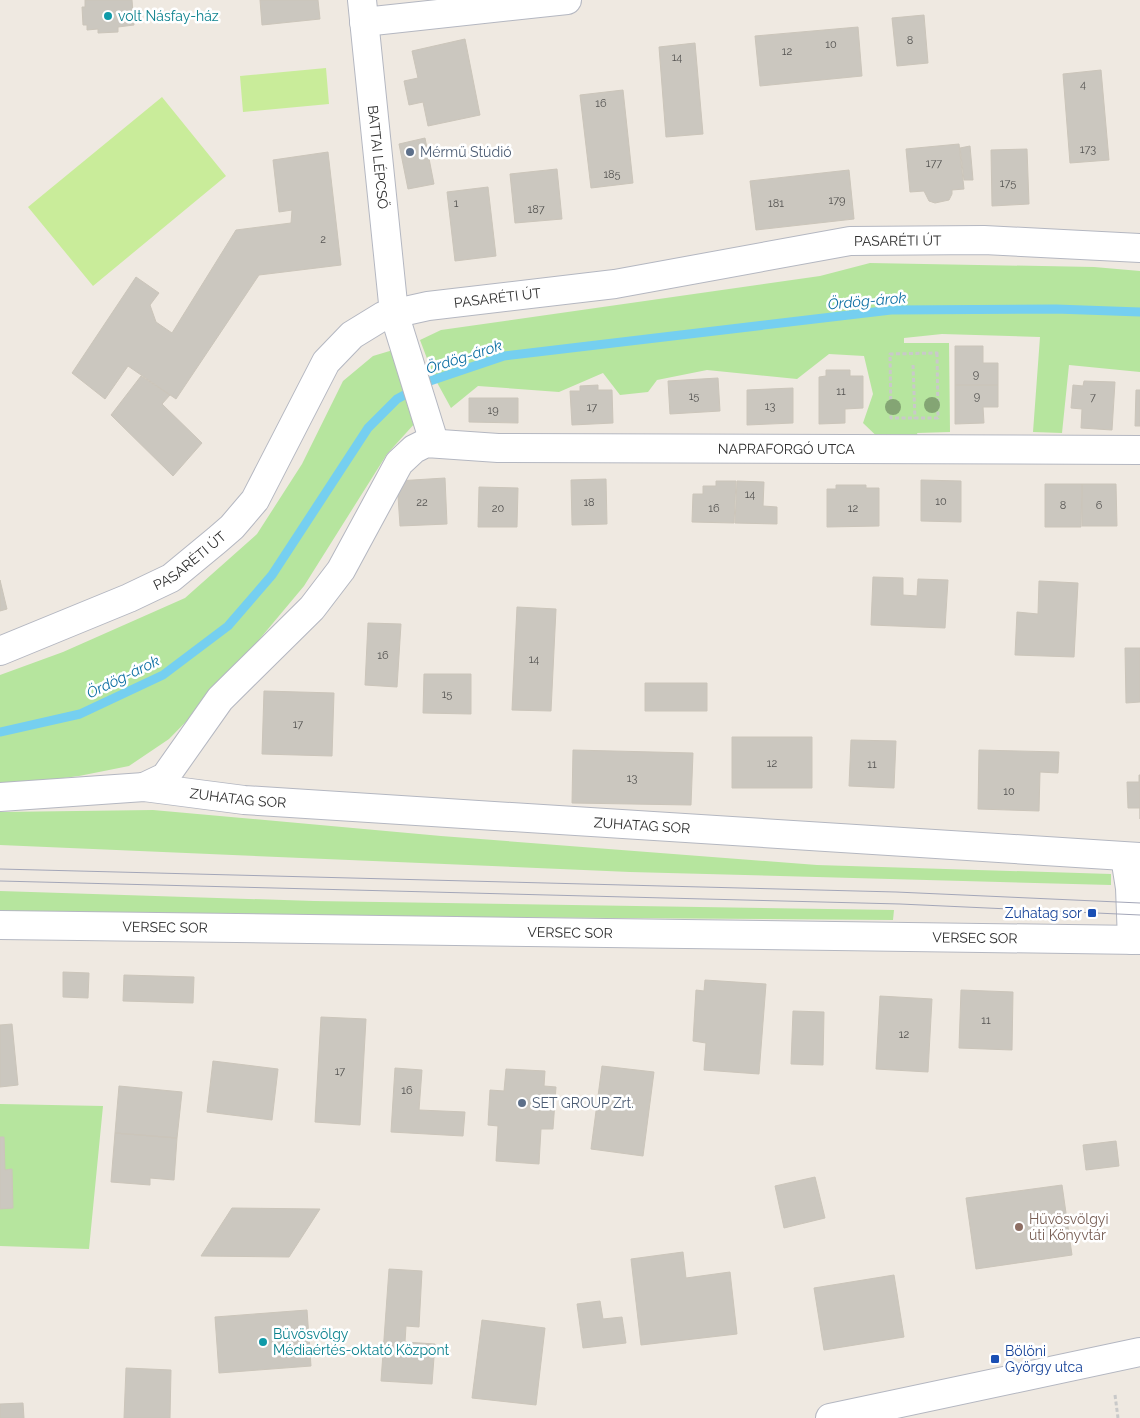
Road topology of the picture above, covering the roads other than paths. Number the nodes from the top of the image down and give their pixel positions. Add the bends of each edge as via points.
1 (567, 0) edge
2 (363, 11) edge
3 (1140, 248) edge
4 (394, 313) junction
5 (434, 442) junction
6 (1140, 450) edge
7 (0, 651) edge
8 (144, 786) junction
9 (0, 797) edge
10 (1132, 857) edge
11 (0, 925) edge
12 (1136, 940) edge
13 (1140, 1352) edge
14 (830, 1418) edge

1 - 2 street
2 - 4 street, BATTAI LÉPCSŐ
3 - 4 street, PASARÉTI ÚT via 984,240 850,241 615,284 428,306
4 - 5 street, BATTAI LÉPCSŐ
4 - 7 street, PASARÉTI ÚT via 352,335 326,362 255,500 217,540 171,578
5 - 6 street, NAPRAFORGÓ UTCA via 498,448
5 - 8 street, ZUHATAG SOR via 414,449 399,463 342,570 312,608 220,699 165,777
8 - 9 street, ZUHATAG SOR
8 - 10 street, ZUHATAG SOR via 244,800
10 - 12 street via 1130,888
11 - 12 street, VERSEC SOR
13 - 14 street

